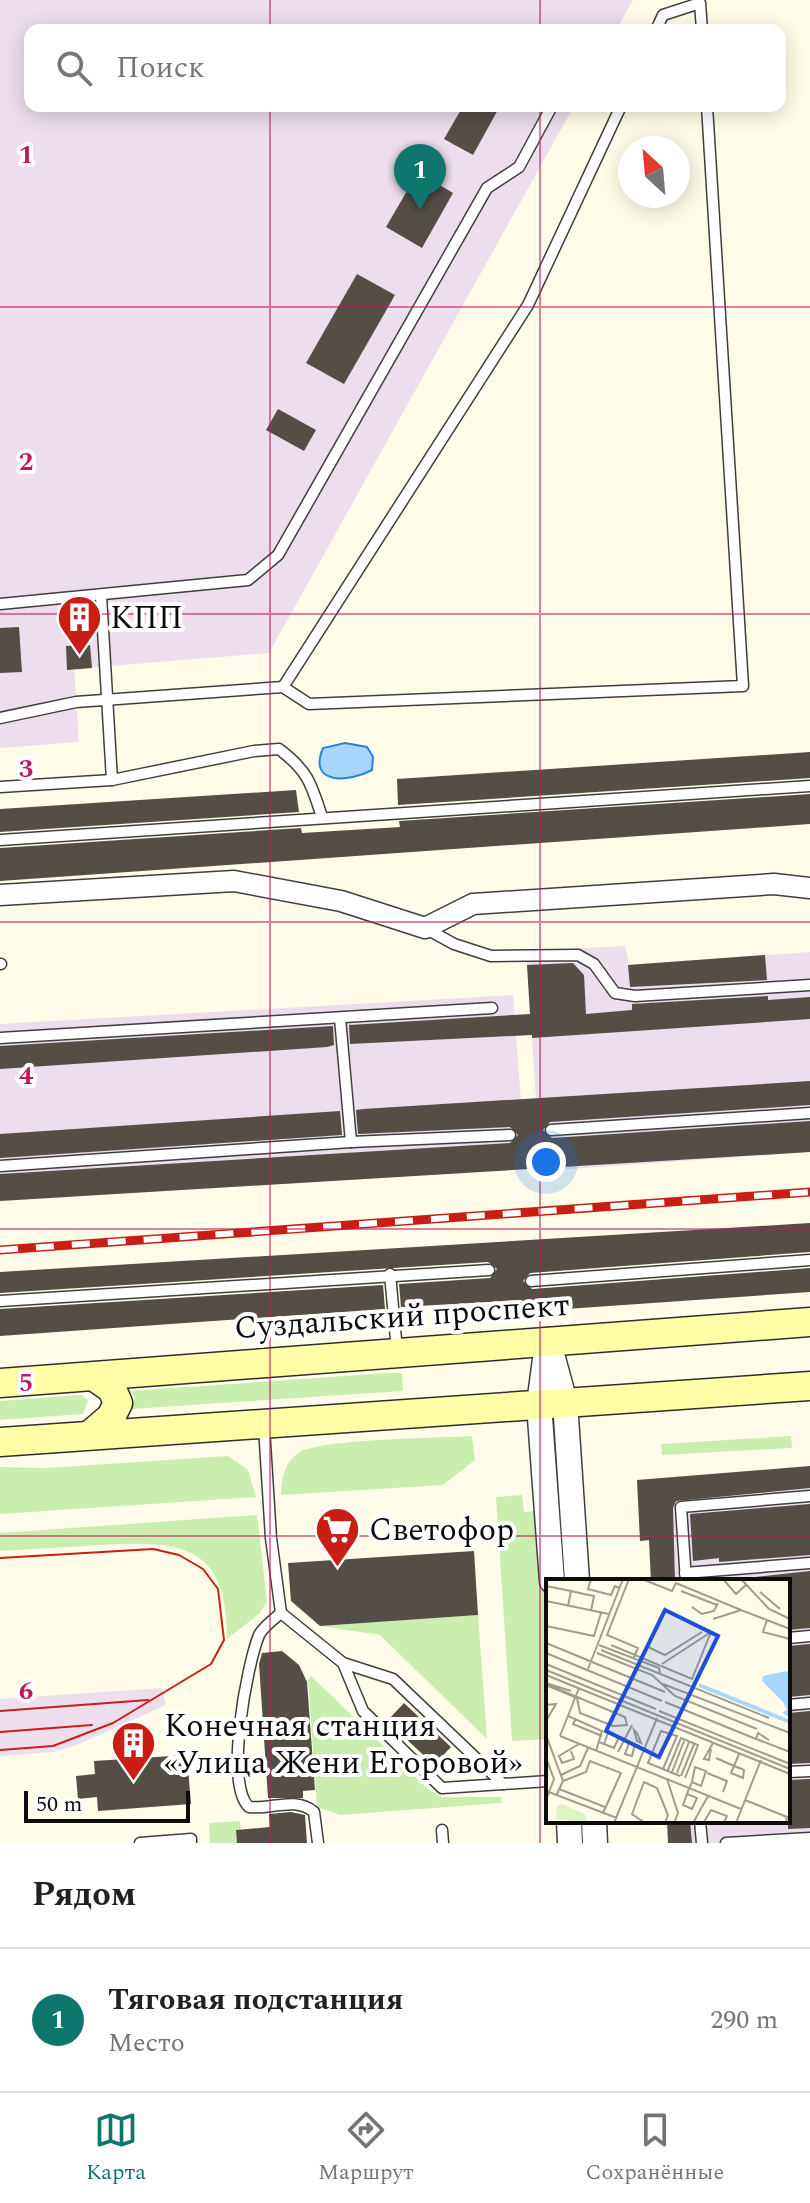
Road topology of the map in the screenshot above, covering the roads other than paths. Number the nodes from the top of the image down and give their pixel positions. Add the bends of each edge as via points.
1 (659, 24) edge
2 (702, 24) edge
3 (549, 112) edge
4 (618, 112) edge
5 (707, 112) edge
6 (101, 596) junction
7 (0, 604) edge
8 (283, 687) junction
9 (108, 700) junction
10 (0, 718) edge
11 (112, 780) junction
12 (810, 786) edge
13 (0, 787) edge
14 (322, 817) junction
15 (0, 840) edge
16 (810, 888) edge
17 (0, 895) edge
18 (425, 928) junction
19 (810, 985) edge
20 (492, 1008) dead end
21 (340, 1018) junction
22 (0, 1038) edge
23 (810, 1113) edge
24 (551, 1130) dead end
25 (510, 1135) dead end
26 (351, 1142) junction
27 (0, 1166) edge
28 (810, 1260) edge
29 (489, 1270) dead end
30 (390, 1274) junction
31 (531, 1281) dead end
32 (0, 1301) edge
33 (810, 1322) edge
34 (548, 1340) junction
35 (397, 1351) junction
36 (95, 1377) junction
37 (0, 1383) edge
38 (810, 1386) edge
39 (552, 1403) junction
40 (263, 1423) junction
41 (90, 1435) junction
42 (0, 1442) edge
43 (810, 1496) edge
44 (810, 1563) edge
45 (685, 1577) edge
46 (552, 1579) edge
47 (577, 1579) edge
48 (281, 1613) junction
49 (810, 1636) edge
50 (790, 1638) edge
51 (343, 1663) junction
52 (810, 1703) edge
53 (790, 1705) edge
54 (810, 1771) edge
55 (790, 1772) edge
56 (546, 1781) edge
57 (503, 1784) junction
58 (569, 1823) edge
59 (594, 1823) edge
60 (700, 1823) edge
61 (442, 1830) dead end
62 (810, 1838) edge
63 (140, 1843) edge
64 (191, 1843) edge
65 (318, 1843) edge
66 (443, 1843) edge
67 (570, 1843) edge
68 (595, 1843) edge
69 (702, 1843) edge
70 (726, 1843) edge

1 - 2 lane via 663,15 700,3
3 - 6 lane via 519,167 487,188 278,555 248,580
4 - 8 lane via 528,305
5 - 8 lane via 743,686 309,704
6 - 7 lane
6 - 9 lane
8 - 9 lane
9 - 10 lane
9 - 11 lane
11 - 13 lane
11 - 14 lane via 279,749 302,766
12 - 14 lane
14 - 15 lane
16 - 18 street via 774,884 516,899 473,904
17 - 18 street via 234,881 341,901
18 - 19 lane via 491,956 578,955 594,964 615,993
20 - 21 lane
21 - 22 lane
21 - 26 lane
23 - 24 lane
25 - 26 lane
26 - 27 lane
28 - 31 lane
29 - 30 lane
30 - 32 lane
30 - 35 lane
33 - 34 main road, Суздальский проспект
34 - 35 main road, Суздальский проспект
34 - 39 street
35 - 36 main road, Суздальский проспект
36 - 37 main road, Суздальский проспект
36 - 41 main road via 112,1389 118,1403
38 - 39 main road
39 - 40 main road
39 - 46 street
39 - 47 street
40 - 41 main road
40 - 48 lane
41 - 42 main road
43 - 45 lane via 681,1507
44 - 45 lane
48 - 51 lane
48 - 65 lane via 260,1632 238,1720 241,1795 249,1807 308,1807 314,1812
49 - 50 lane
51 - 57 lane via 393,1679
51 - 57 lane via 363,1711 442,1788
52 - 53 lane
54 - 55 lane
56 - 57 lane
58 - 67 street
59 - 68 street
60 - 69 lane
61 - 66 lane
62 - 70 lane
63 - 64 lane

